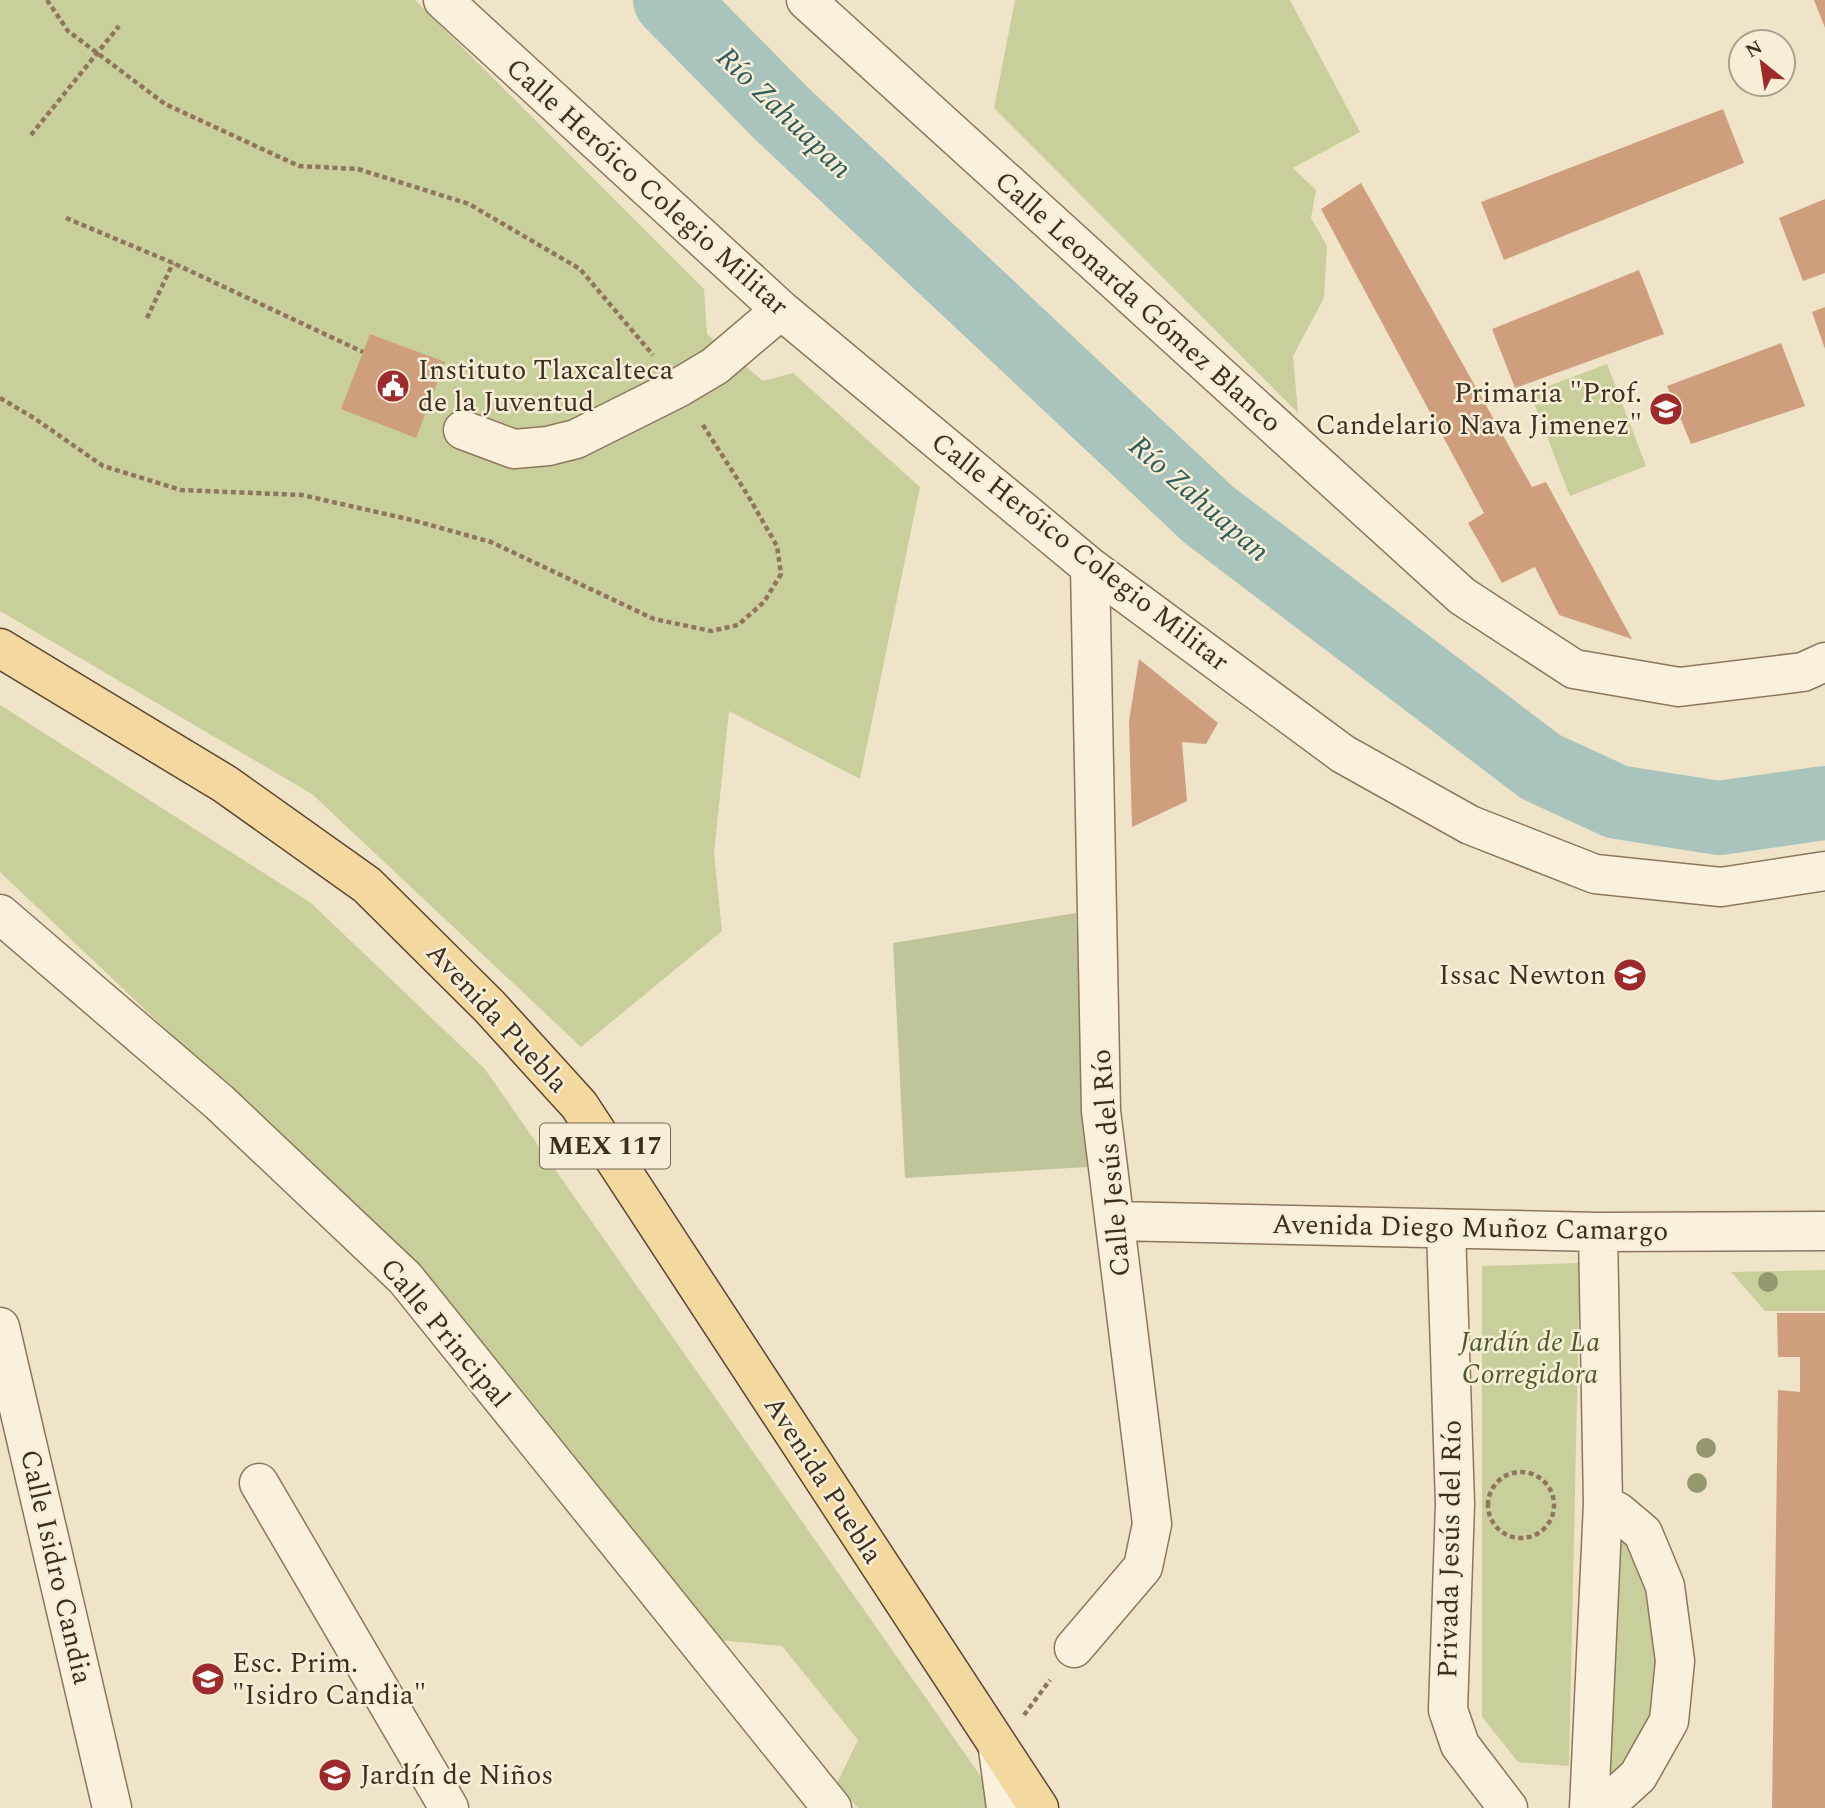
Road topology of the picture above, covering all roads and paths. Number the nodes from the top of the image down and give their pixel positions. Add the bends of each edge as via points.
1 (47, 0) edge
2 (443, 0) edge
3 (806, 0) edge
4 (119, 26) dead end
5 (97, 53) junction
6 (31, 135) dead end
7 (66, 218) dead end
8 (173, 263) junction
9 (781, 310) junction
10 (147, 318) dead end
11 (363, 352) dead end
12 (678, 388) junction
13 (0, 398) edge
14 (463, 430) dead end
15 (1090, 566) junction
16 (0, 648) edge
17 (1825, 662) edge
18 (1825, 871) edge
19 (0, 914) edge
20 (1115, 1221) junction
21 (1446, 1229) junction
22 (1825, 1231) edge
23 (1598, 1233) junction
24 (0, 1327) edge
25 (1527, 1473) joint
26 (259, 1483) dead end
27 (1603, 1504) junction
28 (1074, 1648) joint
29 (998, 1749) junction
30 (112, 1808) edge
31 (449, 1808) edge
32 (832, 1808) edge
33 (1006, 1808) edge
34 (1039, 1808) edge
35 (1508, 1808) edge
36 (1590, 1808) edge

1 - 5 path via 68,31
2 - 9 street, Calle Heróico Colegio Militar
3 - 17 street, Calle Leonarda Gómez Blanco via 1462,596 1574,668 1587,671 1679,687 1803,672
4 - 5 path
5 - 6 path
5 - 12 path via 165,104 299,166 358,169 469,204 580,269
7 - 8 path
8 - 10 path
8 - 11 path
9 - 12 street via 715,366
9 - 15 street, Calle Heróico Colegio Militar
12 - 13 path via 777,546 781,574 764,602 738,625 711,631 654,619 491,542 412,520 302,495 181,490 103,466
12 - 14 street via 576,439 548,446 514,449
15 - 18 street, Calle Heróico Colegio Militar via 1343,754 1470,825 1595,874 1721,887
15 - 20 street, Calle Jesús del Río via 1101,1111
16 - 29 main road, Avenida Puebla / MEX 117 via 225,783 367,885 489,1006 579,1105
19 - 32 street, Calle Principal via 219,1102 405,1278
20 - 21 street, Avenida Diego Muñoz Camargo
20 - 28 street, Calle Jesús del Río via 1152,1524 1143,1567
21 - 23 street, Avenida Diego Muñoz Camargo
21 - 35 street, Privada Jesús del Río via 1455,1504 1448,1710 1460,1745
22 - 23 street, Avenida Diego Muñoz Camargo
23 - 27 street
24 - 30 street, Calle Isidro Candia
25 - 25 path via 1506,1476 1497,1483 1488,1503 1494,1523 1511,1536 1540,1532 1553,1515 1546,1484
26 - 31 street
27 - 36 street
27 - 36 street via 1643,1533 1665,1586 1675,1661 1669,1721 1638,1776 1606,1805
28 - 29 path
29 - 33 street
29 - 34 main road, Avenida Puebla / MEX 117

